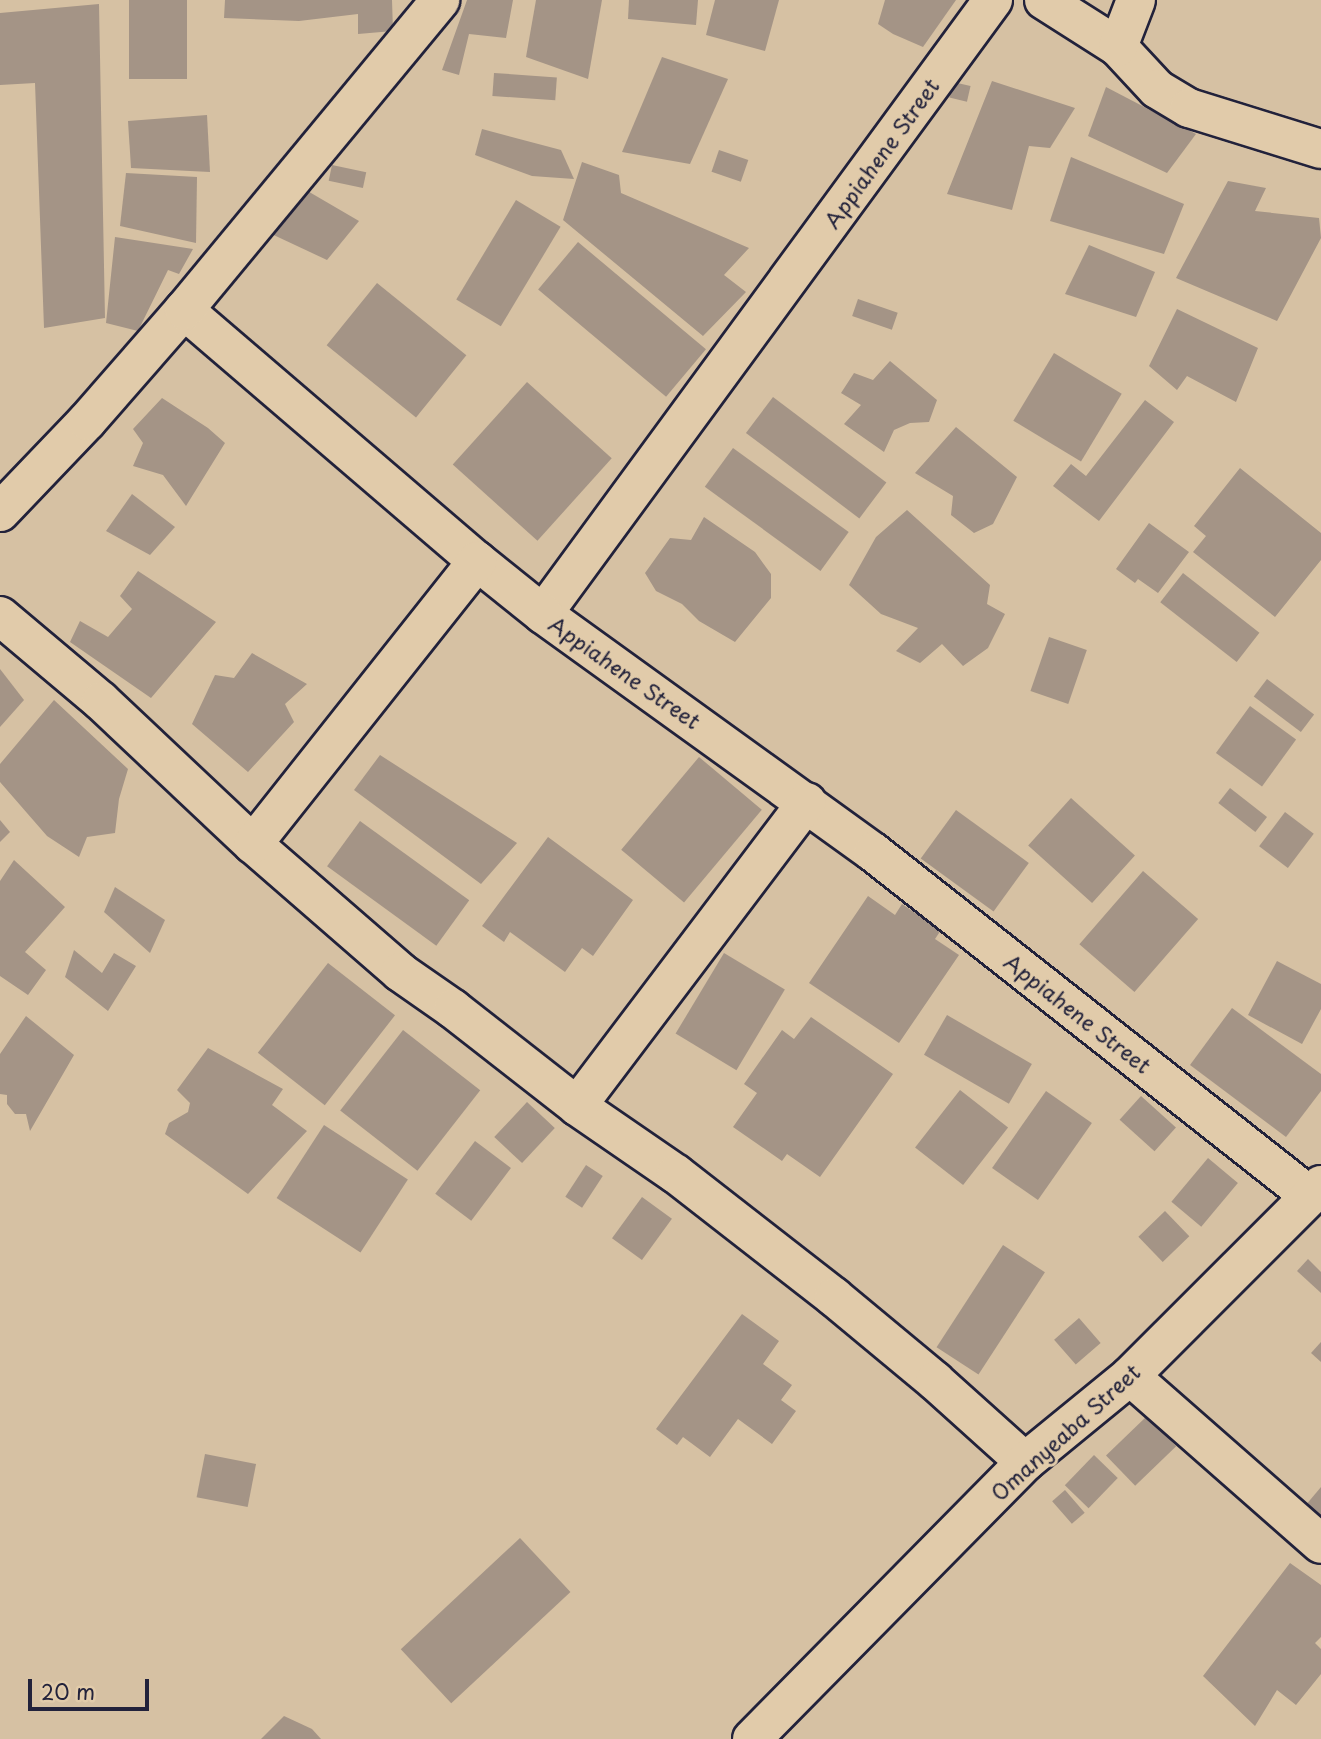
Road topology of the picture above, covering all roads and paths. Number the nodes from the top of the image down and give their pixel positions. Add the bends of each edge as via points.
1 (440, 0) edge
2 (993, 0) edge
3 (1044, 0) edge
4 (1136, 0) edge
5 (1118, 47) junction
6 (1321, 149) edge
7 (184, 310) junction
8 (0, 512) edge
9 (477, 561) junction
10 (543, 614) junction
11 (0, 616) edge
12 (807, 802) junction
13 (253, 844) junction
14 (577, 1107) junction
15 (1316, 1190) edge
16 (1130, 1376) junction
17 (1026, 1462) junction
18 (1321, 1544) edge
19 (752, 1739) edge

1 - 7 street
2 - 10 street, Appiahene Street
3 - 5 street
4 - 5 street
5 - 6 street via 1157,89 1189,108
7 - 8 street
7 - 9 street
9 - 10 street
9 - 13 street
10 - 12 street, Appiahene Street
11 - 13 street via 101,702
12 - 14 street
12 - 15 street, Appiahene Street
13 - 14 street via 400,972
14 - 17 street via 676,1174 834,1297
15 - 16 street, Omanyeaba Street
16 - 17 street, Omanyeaba Street
16 - 18 street
17 - 19 street, Omanyeaba Street

